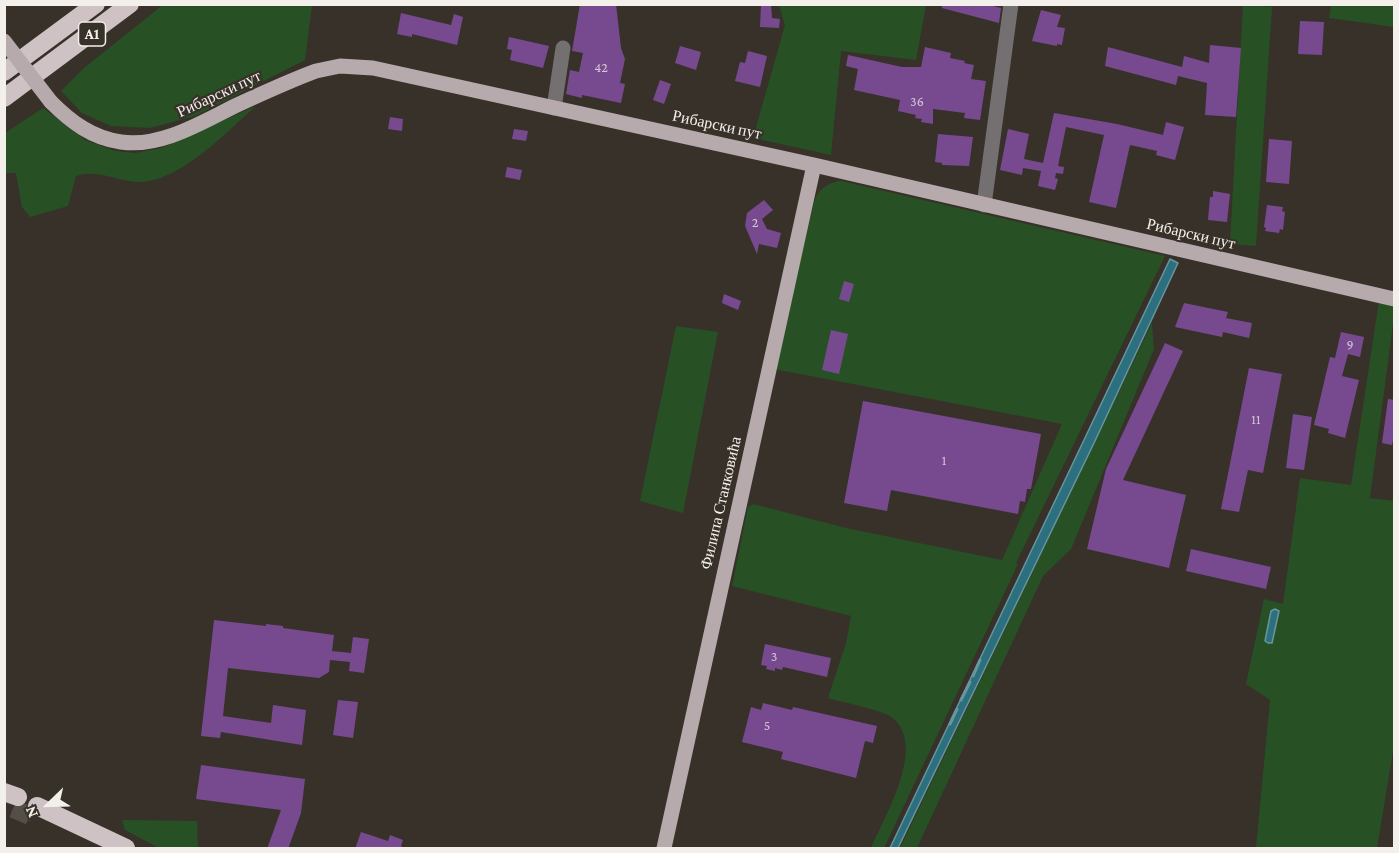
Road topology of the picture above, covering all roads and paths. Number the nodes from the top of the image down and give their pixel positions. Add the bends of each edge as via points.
1 (96, 4) edge
2 (130, 4) edge
3 (1011, 4) edge
4 (4, 41) edge
5 (562, 48) dead end
6 (4, 72) edge
7 (4, 98) edge
8 (554, 108) junction
9 (814, 165) junction
10 (984, 205) junction
11 (1395, 299) edge
12 (34, 811) tunnel mouth
13 (124, 848) edge
14 (664, 849) edge

1 - 6 highway, A1
2 - 7 highway, A1
3 - 10 street
4 - 8 main road, Рибарски пут, bridge via 51,102 82,129 123,143 171,135 297,78 340,66 373,68
5 - 8 street
8 - 9 main road, Рибарски пут
9 - 10 main road, Рибарски пут
9 - 14 main road, Филипа Станковића
10 - 11 main road, Рибарски пут
12 - 13 highway

